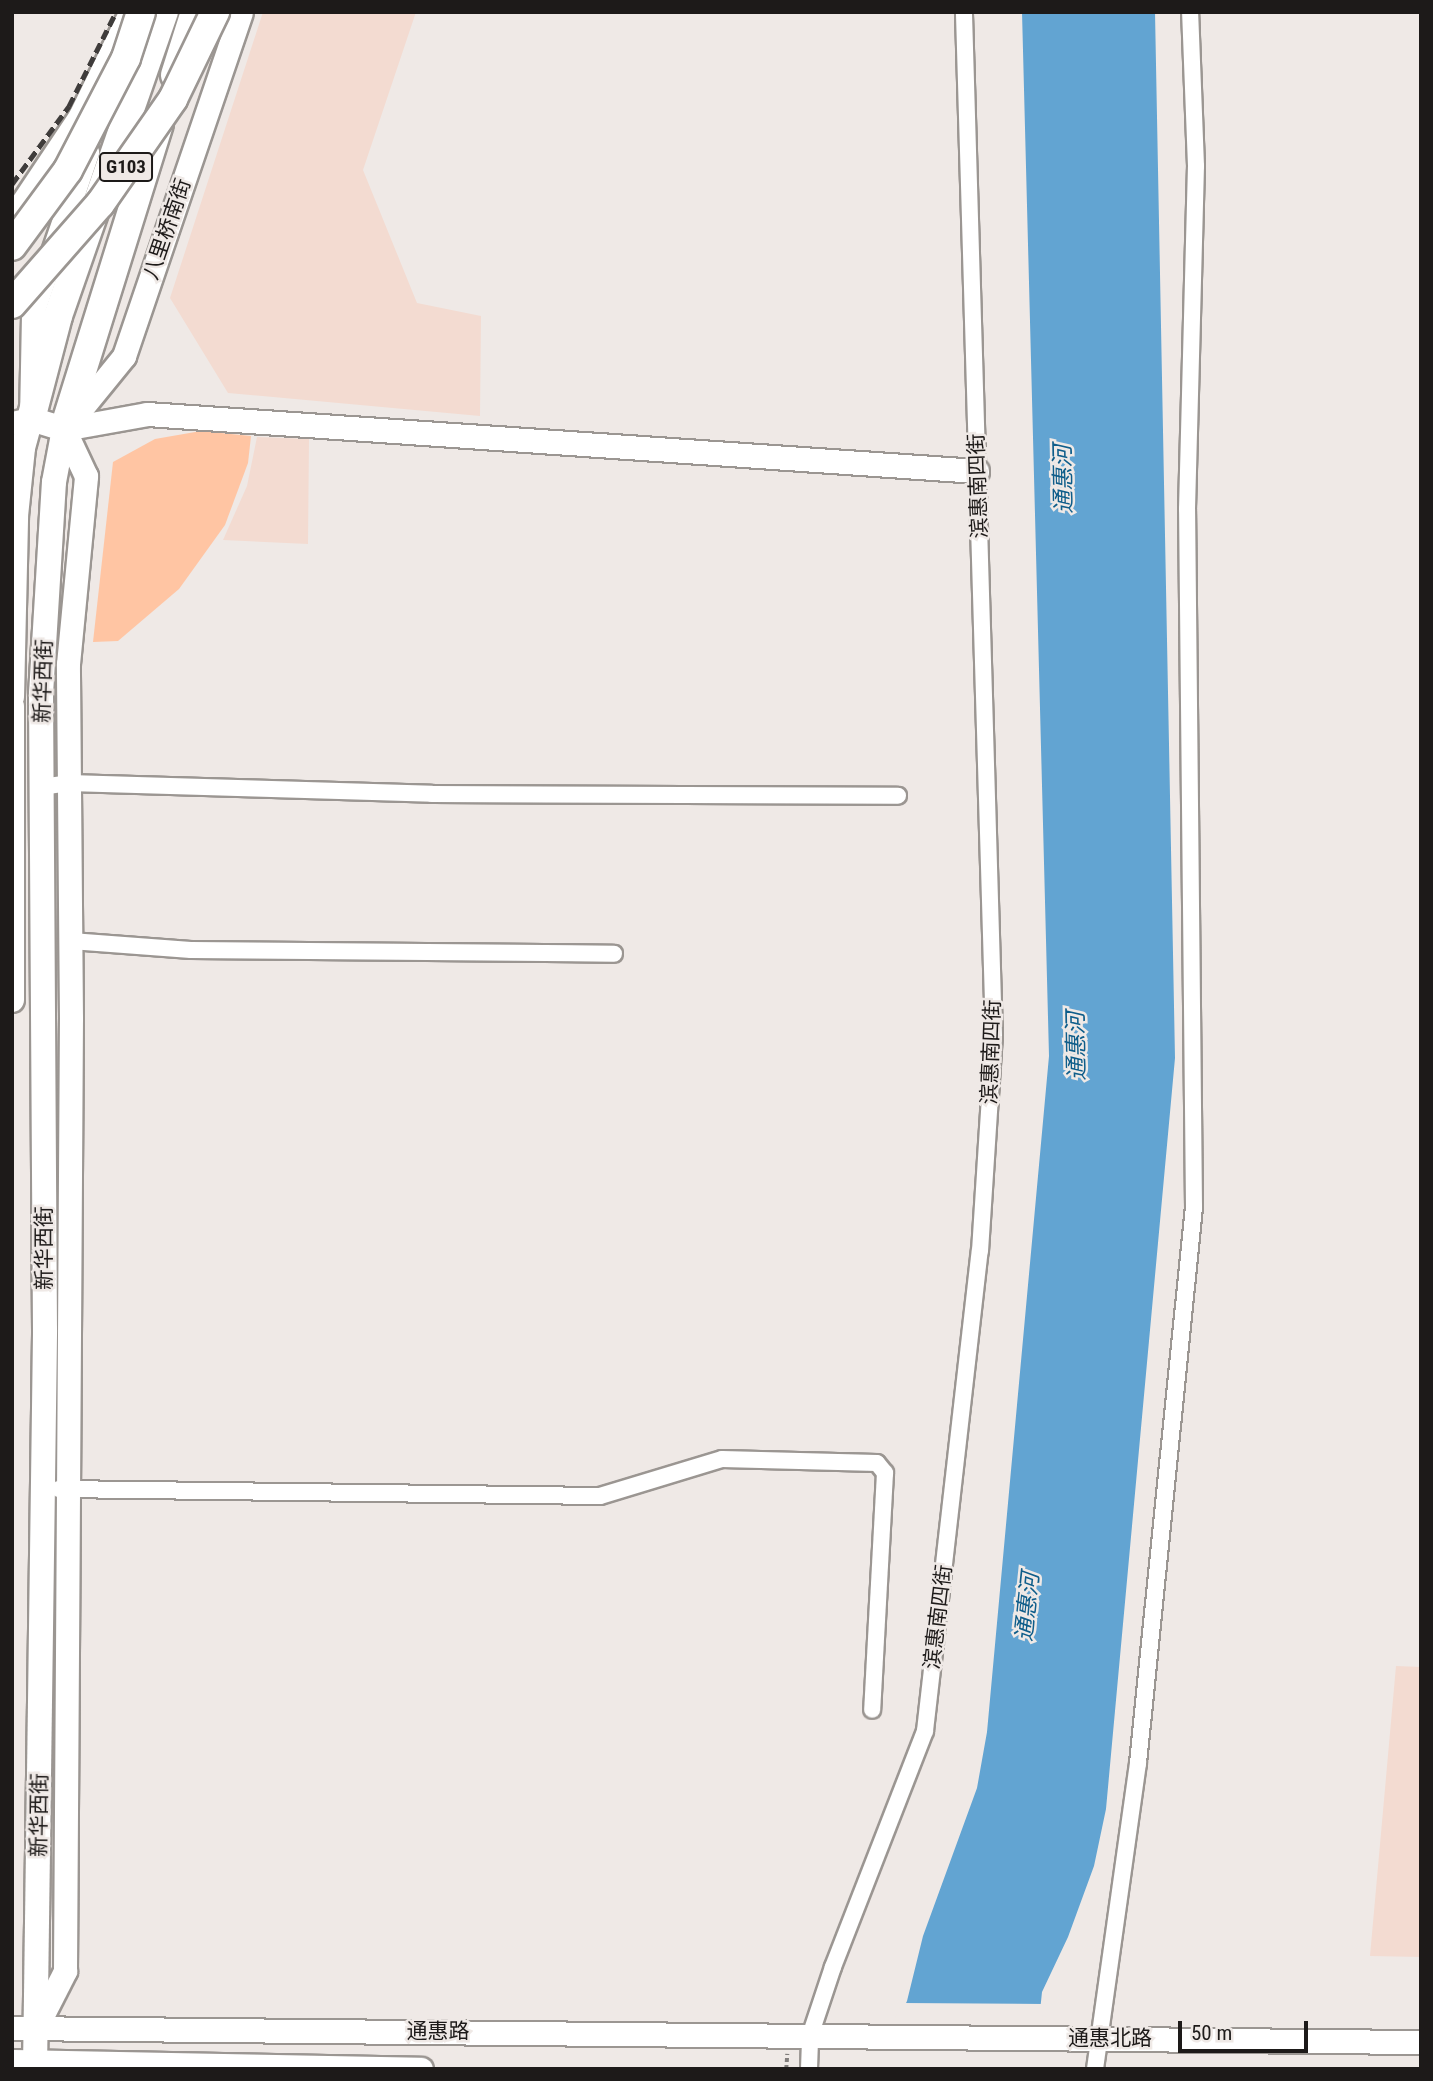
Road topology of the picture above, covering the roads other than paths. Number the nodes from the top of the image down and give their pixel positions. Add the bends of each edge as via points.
1 (136, 12) edge
2 (164, 12) edge
3 (195, 12) edge
4 (215, 12) edge
5 (241, 12) edge
6 (964, 12) edge
7 (1190, 12) edge
8 (12, 218) edge
9 (12, 246) edge
10 (12, 304) edge
11 (21, 421) edge
12 (64, 429) junction
13 (18, 450) edge
14 (12, 471) edge
15 (977, 471) junction
16 (12, 697) edge
17 (12, 706) edge
18 (69, 783) junction
19 (41, 787) junction
20 (898, 796) dead end
21 (71, 941) junction
22 (614, 954) dead end
23 (12, 1000) edge
24 (43, 1489) junction
25 (68, 1489) junction
26 (872, 1710) dead end
27 (24, 2028) edge
28 (810, 2036) junction
29 (1097, 2037) junction
30 (841, 2038) joint
31 (1421, 2042) edge
32 (28, 2064) edge
33 (421, 2069) edge
34 (809, 2069) edge
35 (1095, 2069) edge

1 - 8 street via 80,116
1 - 9 highway, G103, bridge via 126,58 68,170
1 - 11 street via 33,310
2 - 11 highway
3 - 12 highway
4 - 10 highway, G103, bridge via 173,99 144,141 100,204
5 - 12 street, 八里桥南街 via 124,356
6 - 15 street, 滨惠南四街
7 - 29 street via 1196,166 1187,509 1194,1207 1139,1763
11 - 12 main road
11 - 13 main road, 新华西街
12 - 13 main road
12 - 15 street via 146,415
12 - 18 street via 86,476 68,664
12 - 19 main road, 新华西街 via 52,508 41,694
13 - 14 street
13 - 16 main road, 新华西街
15 - 28 street, 滨惠南四街 via 994,1037 980,1251 925,1731
17 - 23 main road, 新华西街
18 - 19 street
18 - 20 street via 432,794
18 - 21 street
19 - 24 main road, 新华西街
21 - 22 street via 191,950
21 - 25 street
24 - 25 street
24 - 27 main road, 新华西街
25 - 26 street via 600,1496 722,1459 877,1463 885,1473
25 - 27 street via 65,1971
27 - 28 street, 通惠路
27 - 32 main road, 新华西街
28 - 30 street, 通惠路
28 - 34 street, 滨惠南四街
29 - 30 street, 通惠北路
29 - 31 street, 通惠北路
29 - 35 street
32 - 33 street, 通惠路

